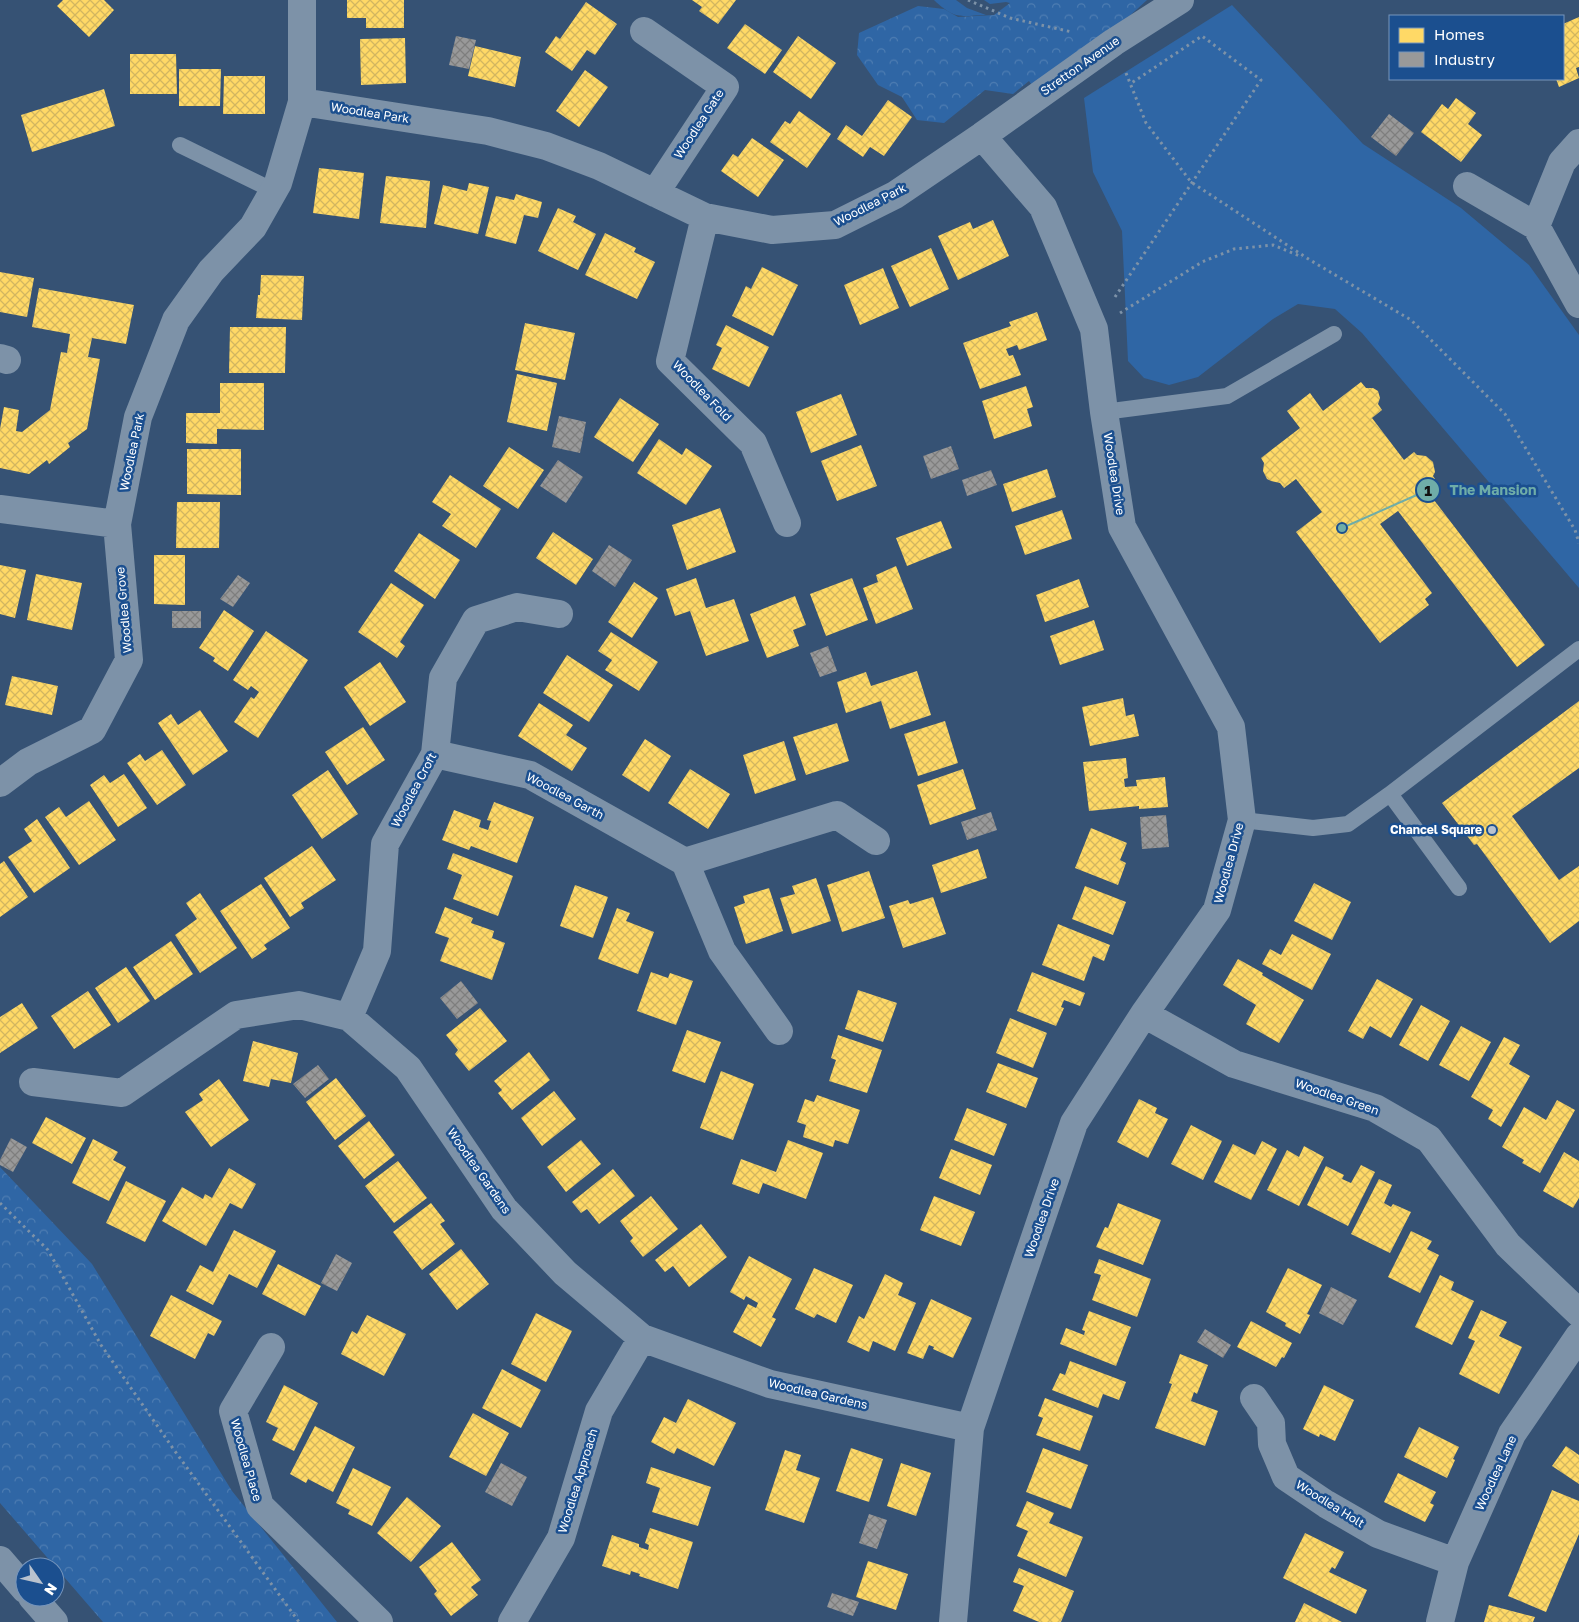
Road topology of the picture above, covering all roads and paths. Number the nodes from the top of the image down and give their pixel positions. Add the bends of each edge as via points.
1 (302, 0) edge
2 (968, 0) edge
3 (1180, 0) edge
4 (644, 30) dead end
5 (1114, 42) junction
6 (1130, 84) junction
7 (302, 102) junction
8 (982, 136) junction
9 (1579, 143) edge
10 (180, 145) dead end
11 (1191, 182) junction
12 (1467, 186) dead end
13 (274, 191) junction
14 (655, 193) junction
15 (705, 216) junction
16 (1536, 226) junction
17 (1310, 260) junction
18 (1579, 304) edge
19 (1094, 329) junction
20 (1334, 334) dead end
21 (1104, 412) junction
22 (0, 509) edge
23 (117, 524) junction
24 (787, 524) dead end
25 (1579, 542) edge
26 (559, 614) dead end
27 (1579, 649) edge
28 (436, 754) junction
29 (0, 784) edge
30 (1390, 794) junction
31 (1242, 820) junction
32 (876, 841) dead end
33 (685, 862) junction
34 (1459, 888) dead end
35 (1144, 1014) junction
36 (349, 1017) junction
37 (779, 1031) dead end
38 (33, 1082) dead end
39 (0, 1203) edge
40 (1579, 1313) edge
41 (1579, 1336) edge
42 (642, 1338) junction
43 (270, 1347) dead end
44 (1254, 1398) dead end
45 (970, 1428) junction
46 (0, 1560) edge
47 (1455, 1562) junction
48 (15, 1577) edge
49 (41, 1607) edge
50 (54, 1622) edge
51 (299, 1622) edge
52 (379, 1622) edge
53 (512, 1622) edge
54 (953, 1622) edge
55 (1440, 1622) edge

1 - 7 street
2 - 5 path via 1010,18
3 - 5 street, Stretton Avenue
4 - 14 street, Woodlea Gate via 725,87
5 - 6 path
5 - 8 street, Stretton Avenue
6 - 11 path via 1146,123
6 - 11 path via 1202,36 1261,80
7 - 13 street, Woodlea Park
7 - 14 street, Woodlea Park via 488,131 546,146 599,166
8 - 15 street, Woodlea Park via 895,196 835,225 772,230
8 - 19 street, Woodlea Drive via 1043,208
9 - 16 street via 1562,162
10 - 13 lane
11 - 17 path
11 - 19 path
12 - 16 street
13 - 23 street, Woodlea Park via 252,227 211,271 176,320 138,417
14 - 15 street, Woodlea Park
15 - 24 street, Woodlea Fold via 670,361 753,443
16 - 18 street
17 - 19 path via 1273,245 1234,249 1202,262
17 - 25 path via 1411,320 1505,414 1575,530
19 - 21 street, Woodlea Drive
20 - 21 lane via 1227,396
21 - 31 street, Woodlea Drive via 1122,528 1231,726
22 - 23 street
23 - 29 street, Woodlea Grove via 129,660 92,730 28,762
26 - 28 street, Woodlea Croft via 517,607 476,620 442,678
27 - 30 lane
28 - 33 street, Woodlea Garth via 530,775
28 - 36 street, Woodlea Croft via 385,844 377,951
30 - 31 lane via 1348,824 1313,828
30 - 34 lane
31 - 35 street, Woodlea Drive via 1217,910
32 - 33 street via 837,815
33 - 37 street via 722,951
35 - 40 street, Woodlea Green via 1234,1064 1375,1108 1429,1139 1508,1245
35 - 45 street, Woodlea Drive via 1074,1123
36 - 38 street, Woodlea Gardens via 298,1005 236,1015 122,1093
36 - 42 street, Woodlea Gardens via 408,1068 504,1209 565,1273
39 - 51 path via 48,1250 101,1345
41 - 47 street, Woodlea Lane via 1512,1434
42 - 45 street, Woodlea Gardens via 770,1384
42 - 53 street, Woodlea Approach via 600,1411 562,1538
43 - 52 street, Woodlea Place via 232,1411 260,1506
44 - 47 street, Woodlea Holt via 1270,1423 1272,1444 1286,1477 1378,1534
45 - 54 street, Woodlea Drive
46 - 48 street
47 - 55 street, Woodlea Lane
49 - 50 street

